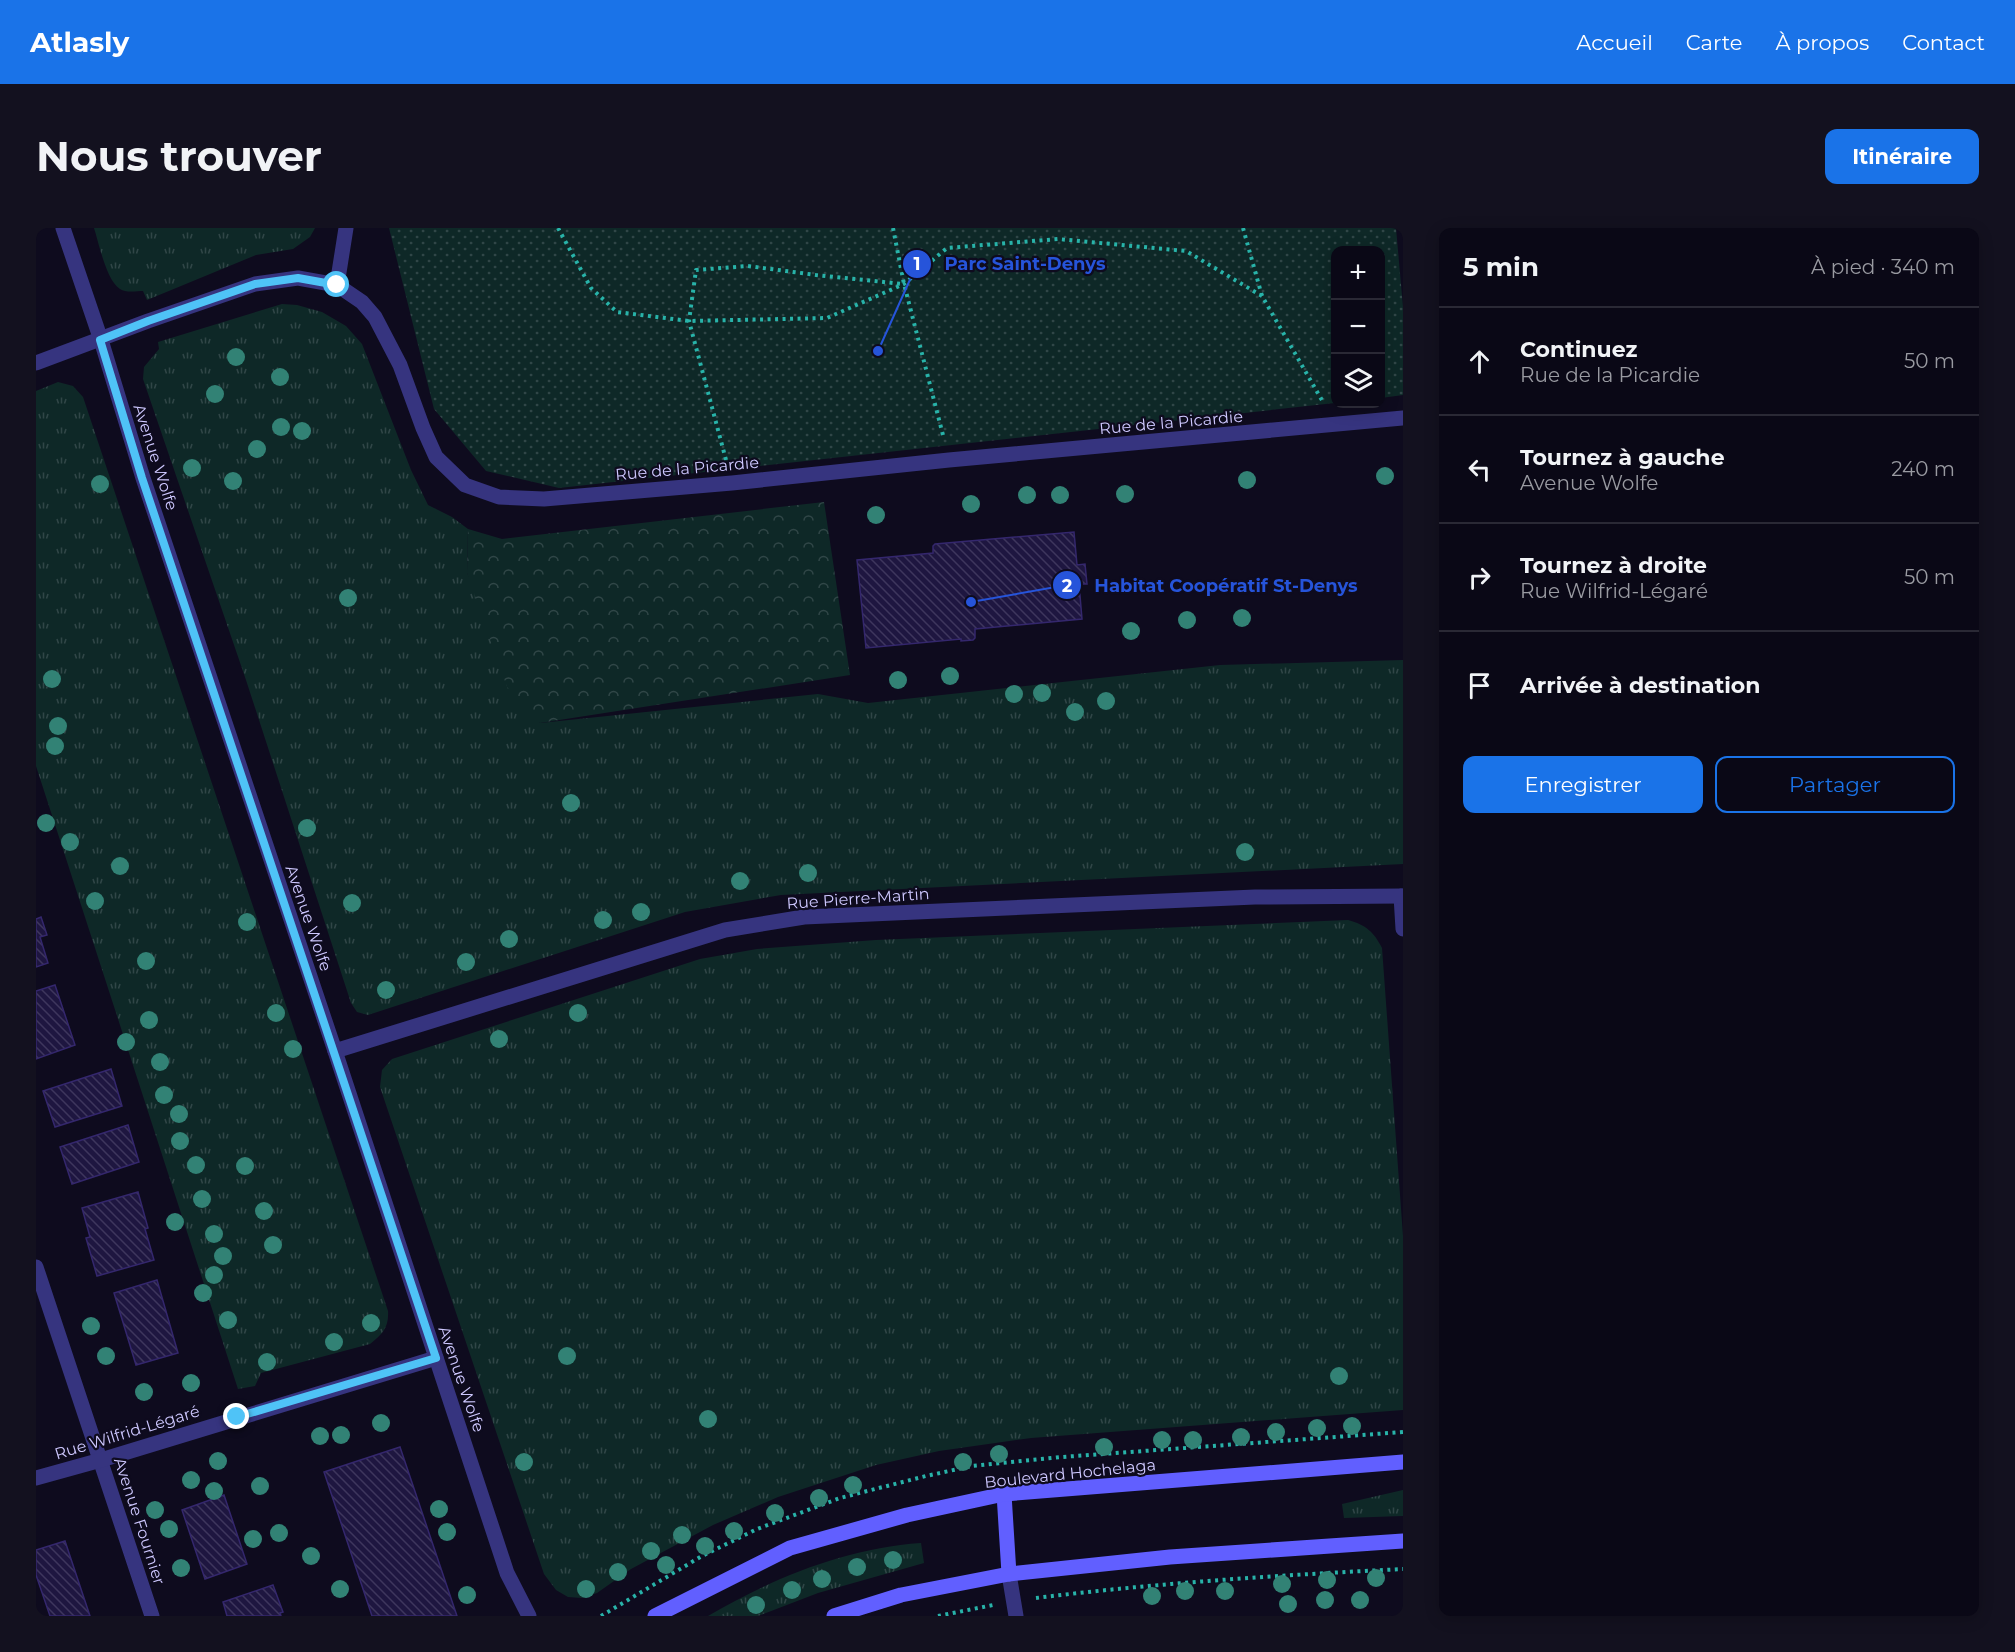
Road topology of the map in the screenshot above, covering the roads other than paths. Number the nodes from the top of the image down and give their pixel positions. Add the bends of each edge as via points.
1 (63, 228) edge
2 (346, 228) edge
3 (337, 285) junction
4 (100, 340) junction
5 (36, 363) edge
6 (1403, 418) edge
7 (1402, 896) edge
8 (1403, 929) edge
9 (335, 1051) junction
10 (36, 1267) edge
11 (436, 1358) junction
12 (101, 1460) junction
13 (1403, 1462) edge
14 (36, 1478) edge
15 (1004, 1494) junction
16 (1403, 1541) edge
17 (1009, 1574) junction
18 (1015, 1609) edge
19 (152, 1616) edge
20 (529, 1616) edge
21 (655, 1616) edge
22 (834, 1616) edge

1 - 4 street, Avenue Wolfe
2 - 3 street
3 - 4 street, Rue de la Picardie via 298,278 255,284
3 - 6 street, Rue de la Picardie via 362,302 375,317 400,365 436,457 465,485 499,497 544,499 732,483
4 - 5 street, Rue de la Picardie
4 - 9 street, Avenue Wolfe via 142,478
7 - 8 street
7 - 9 street, Rue Pierre-Martin via 1255,897 793,919 725,930
9 - 11 street, Avenue Wolfe
10 - 12 street, Avenue Fournier
11 - 12 street, Rue Wilfrid-Légaré
11 - 20 street, Avenue Wolfe via 507,1573
12 - 14 street, Rue Wilfrid-Légaré
12 - 19 street, Avenue Fournier
13 - 15 main road, Boulevard Hochelaga
15 - 17 main road
15 - 21 main road, Boulevard Hochelaga via 907,1515 790,1548
16 - 17 main road via 1170,1557
17 - 18 street
17 - 22 main road via 901,1595

